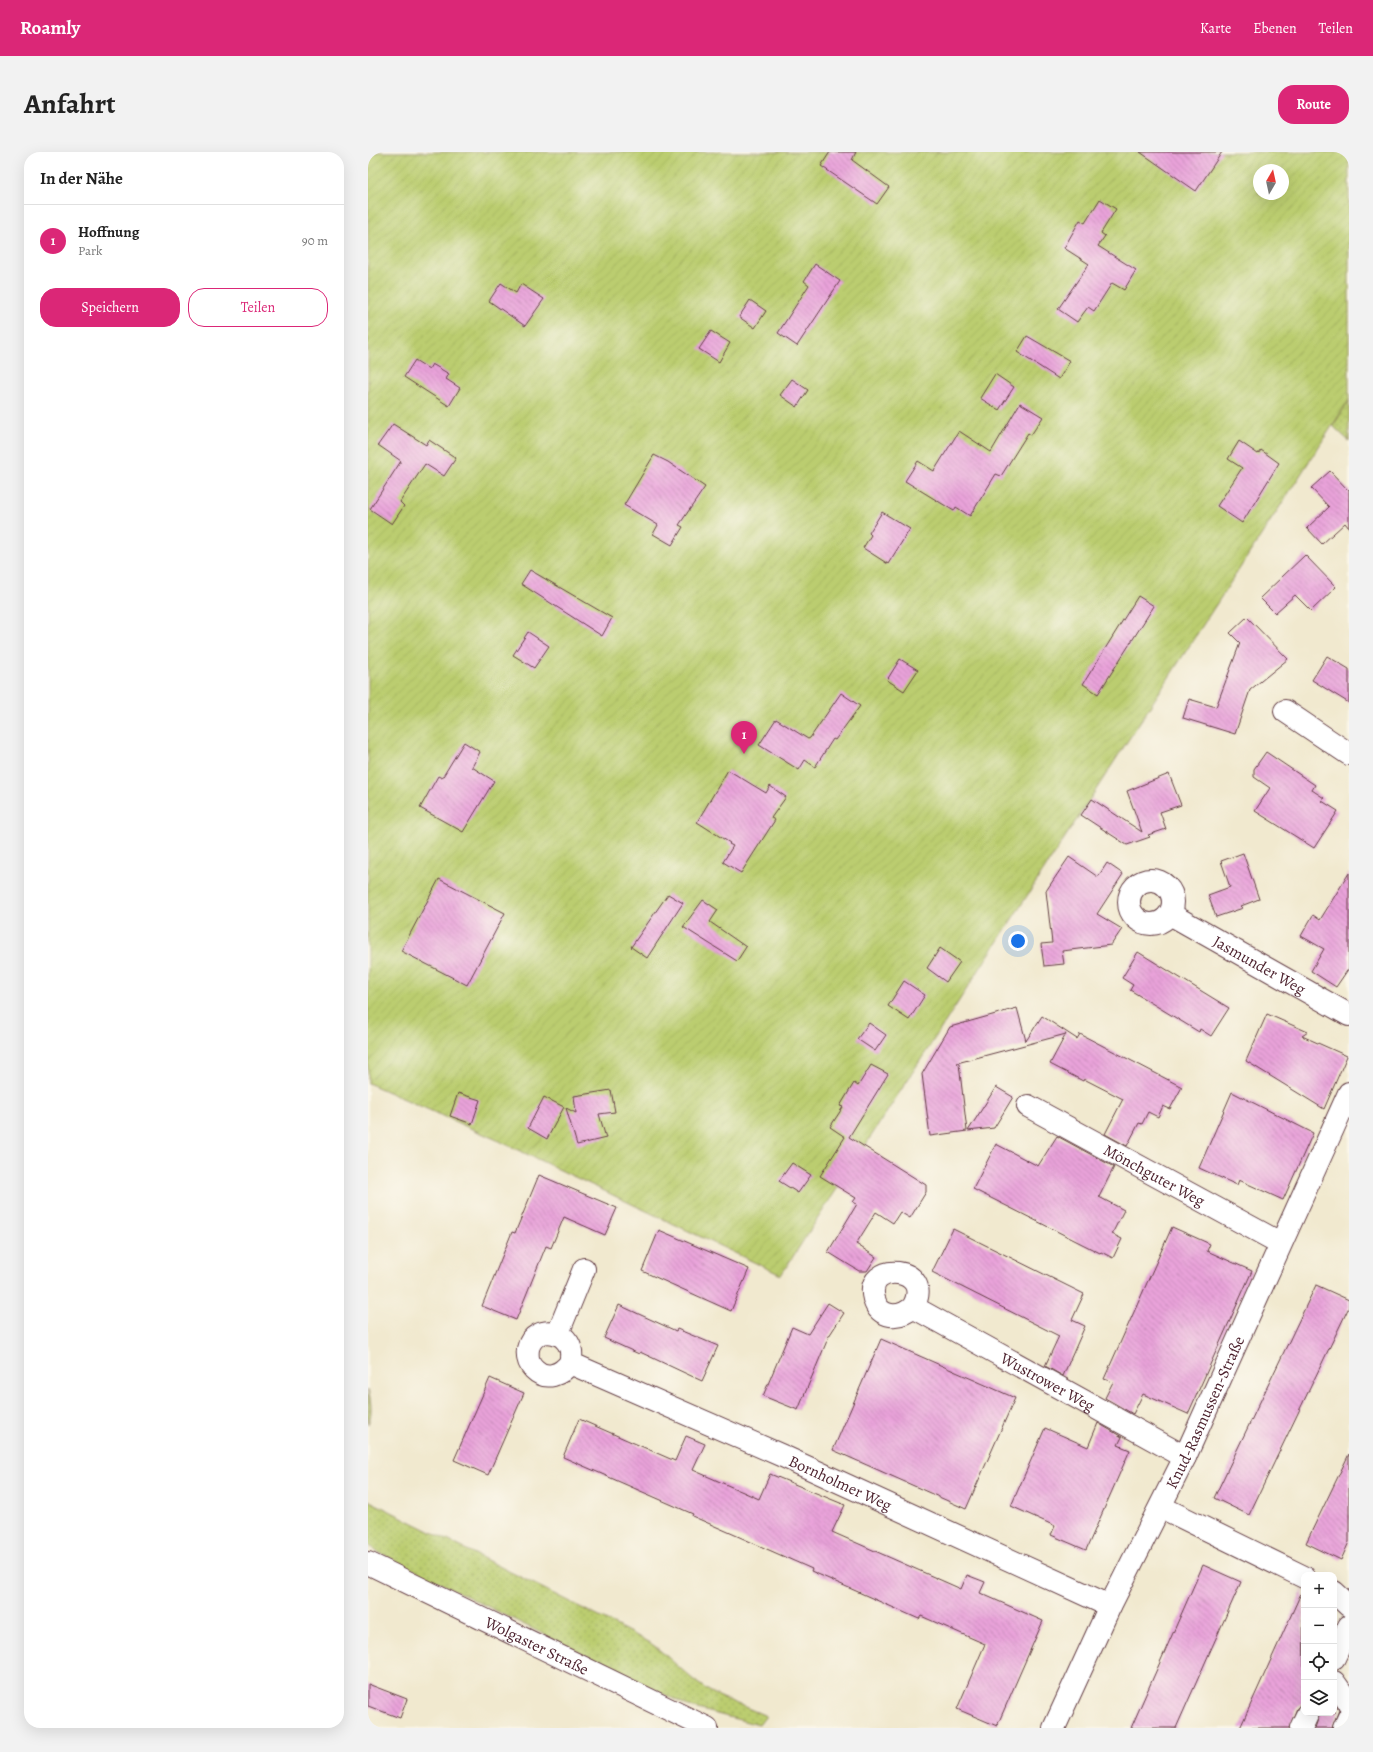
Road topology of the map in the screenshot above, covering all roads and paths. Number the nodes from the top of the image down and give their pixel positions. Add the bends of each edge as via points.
1 (1285, 711) dead end
2 (1349, 754) edge
3 (1170, 914) dead end
4 (1349, 1015) edge
5 (1349, 1093) edge
6 (1028, 1106) dead end
7 (1343, 1124) edge
8 (1280, 1243) junction
9 (584, 1269) dead end
10 (912, 1307) dead end
11 (558, 1334) junction
12 (570, 1363) junction
13 (1184, 1457) junction
14 (1161, 1506) junction
15 (368, 1563) edge
16 (1301, 1576) edge
17 (1337, 1595) edge
18 (1110, 1606) junction
19 (1349, 1606) edge
20 (1349, 1626) edge
21 (1337, 1652) edge
22 (1337, 1686) edge
23 (1349, 1703) edge
24 (1307, 1716) edge
25 (1349, 1717) edge
26 (707, 1728) edge
27 (1054, 1728) edge
28 (1301, 1728) edge
29 (1344, 1728) edge

1 - 2 street
3 - 4 street, Jasmunder Weg
5 - 7 street, Knud-Rasmussen-Straße
6 - 8 street, Mönchguter Weg
7 - 8 street, Knud-Rasmussen-Straße
8 - 13 street, Knud-Rasmussen-Straße
9 - 11 street
10 - 13 street, Wustrower Weg
11 - 12 street via 569,1343
11 - 12 street via 544,1333 532,1340 527,1354 529,1361 538,1373 552,1376 560,1374
12 - 18 street, Bornholmer Weg via 785,1457
13 - 14 street, Knud-Rasmussen-Straße
14 - 16 street
14 - 18 street, Knud-Rasmussen-Straße
15 - 26 street, Wolgaster Straße
17 - 19 street
18 - 27 street, Knud-Rasmussen-Straße
20 - 21 street
22 - 23 street
24 - 28 street
25 - 29 street

